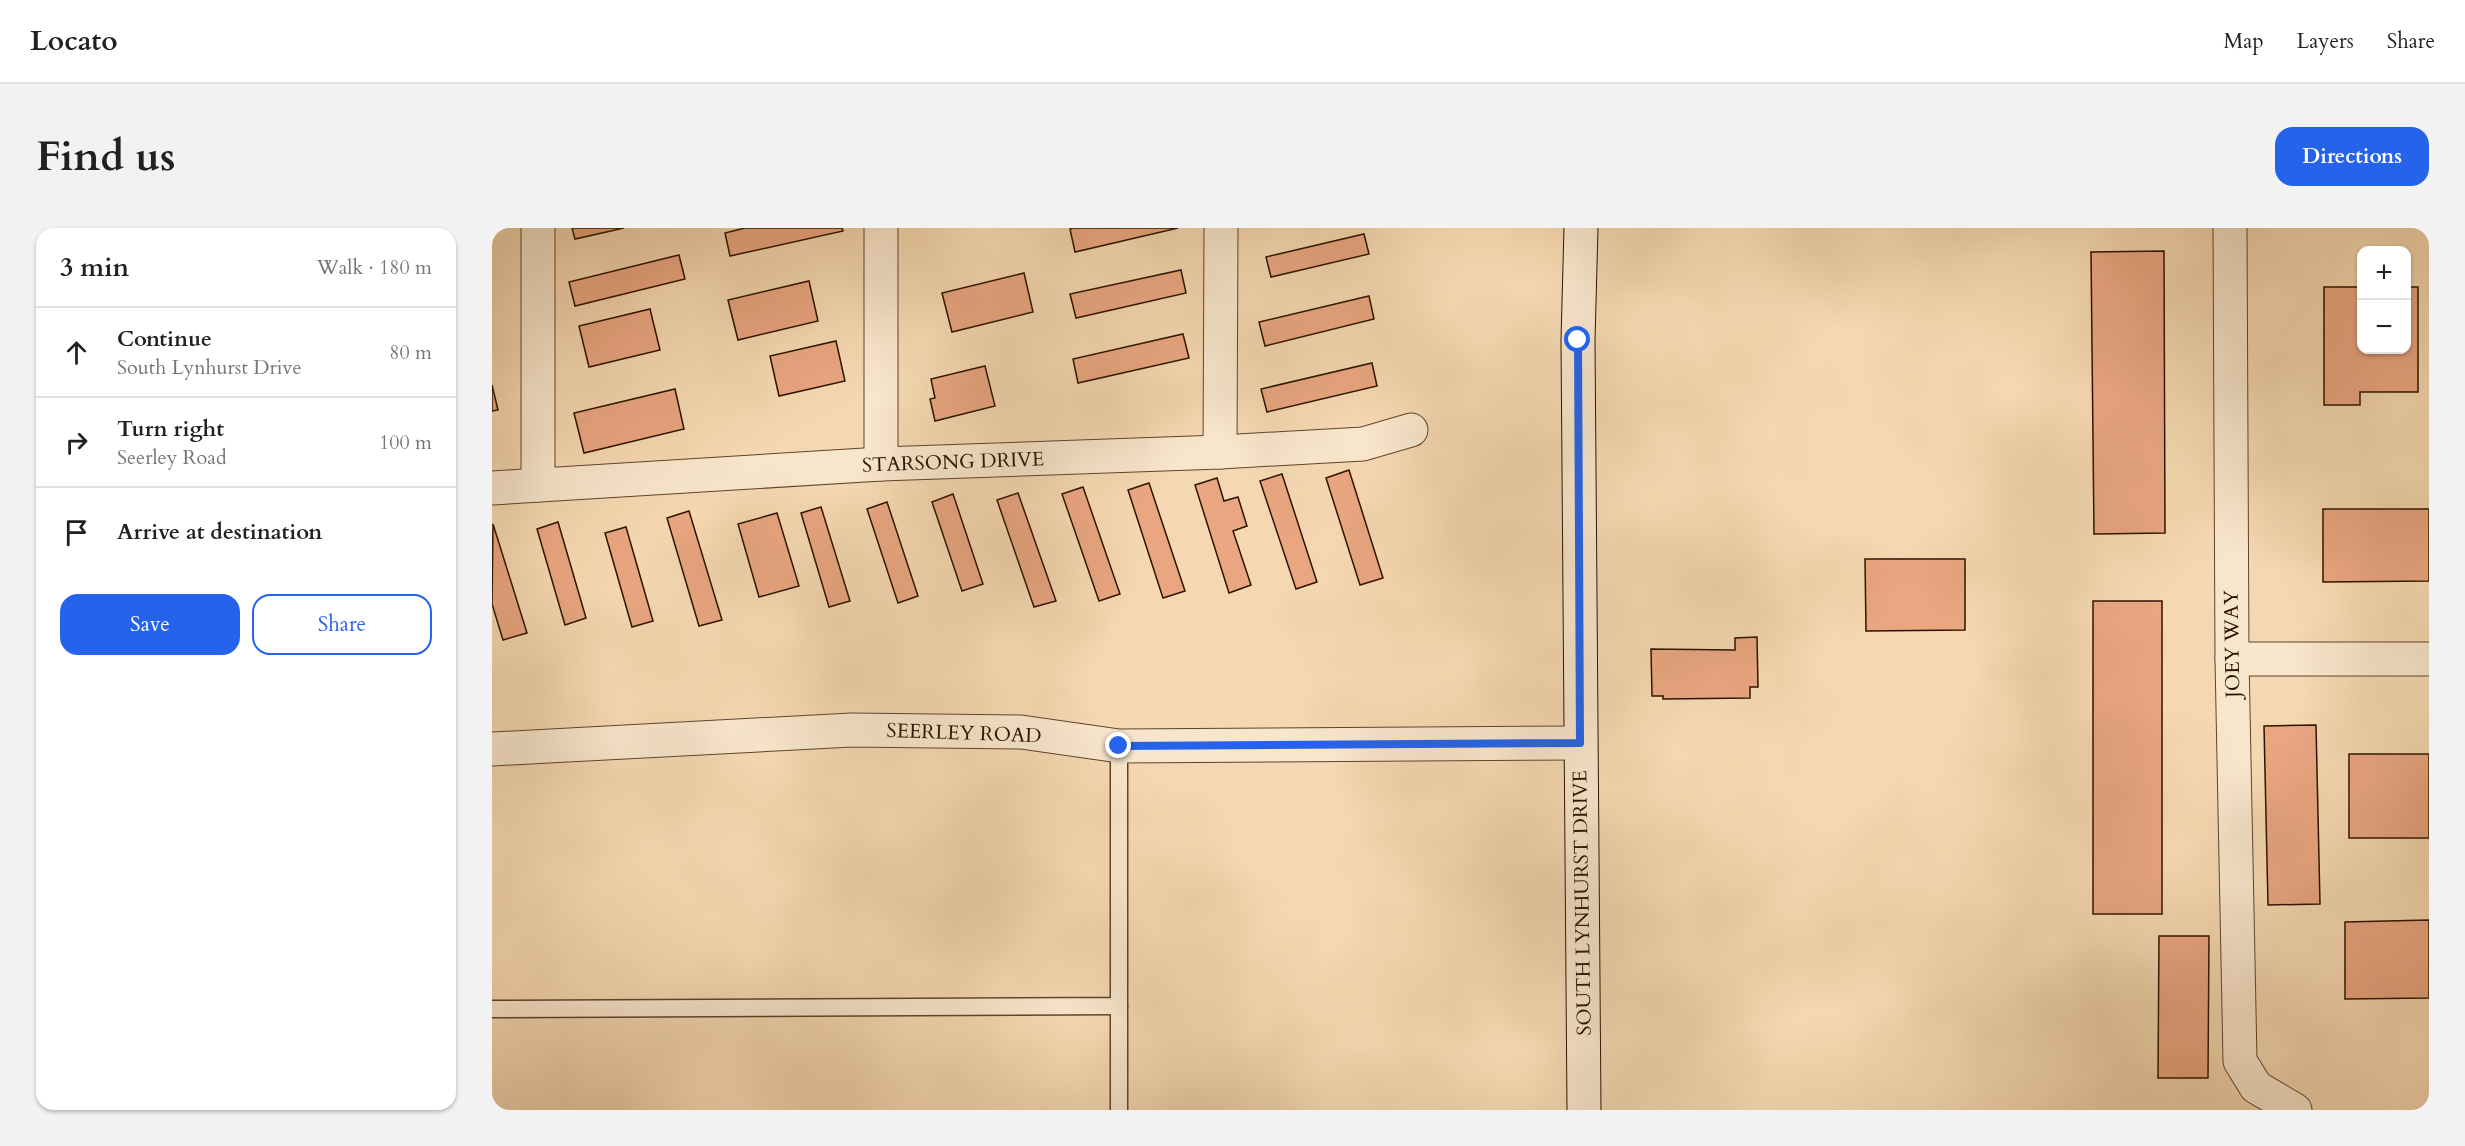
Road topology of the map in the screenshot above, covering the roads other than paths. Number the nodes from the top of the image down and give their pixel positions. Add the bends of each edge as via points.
1 (538, 228) edge
2 (881, 228) edge
3 (1221, 228) edge
4 (1581, 228) edge
5 (2230, 228) edge
6 (1411, 430) dead end
7 (1220, 452) junction
8 (881, 464) junction
9 (538, 485) junction
10 (492, 488) edge
11 (2232, 659) junction
12 (2429, 659) edge
13 (1580, 743) junction
14 (1119, 746) junction
15 (492, 749) edge
16 (1119, 1006) junction
17 (492, 1009) edge
18 (1119, 1110) edge
19 (1584, 1110) edge
20 (2295, 1110) edge

1 - 9 street
2 - 8 street
3 - 7 street
4 - 13 street, SOUTH LYNHURST DRIVE
5 - 11 street, JOEY WAY
6 - 7 street, STARSONG DRIVE via 1363,444
7 - 8 street, STARSONG DRIVE
8 - 9 street, STARSONG DRIVE
9 - 10 street, STARSONG DRIVE
11 - 12 street
11 - 20 street, JOEY WAY via 2240,1061 2256,1087
13 - 14 street, SEERLEY ROAD
13 - 19 street, SOUTH LYNHURST DRIVE
14 - 15 street, SEERLEY ROAD via 1021,732 852,730
14 - 16 lane
16 - 17 lane
16 - 18 lane

